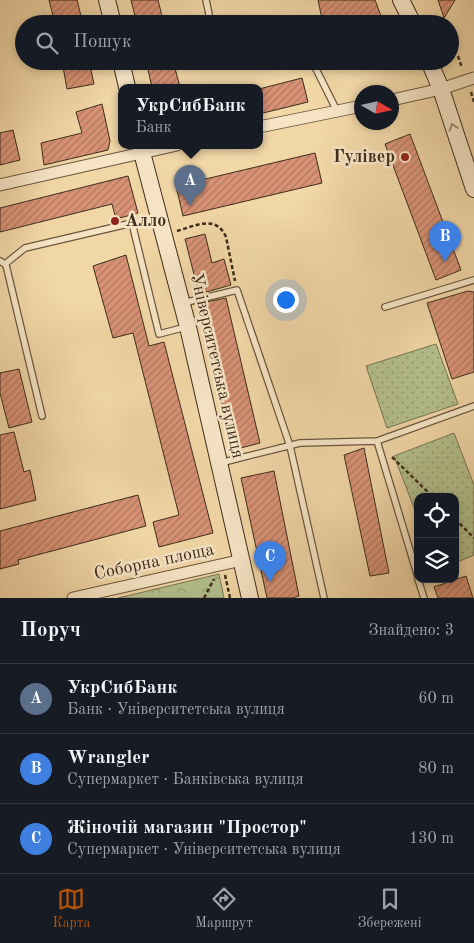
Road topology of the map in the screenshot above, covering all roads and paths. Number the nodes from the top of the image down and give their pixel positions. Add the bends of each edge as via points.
1 (107, 0) edge
2 (206, 0) edge
3 (401, 0) edge
4 (111, 15) edge
5 (209, 15) edge
6 (408, 15) edge
7 (123, 70) edge
8 (316, 70) edge
9 (433, 70) edge
10 (474, 78) edge
11 (126, 84) edge
12 (441, 89) junction
13 (399, 98) edge
14 (354, 108) edge
15 (337, 111) junction
16 (263, 126) edge
17 (137, 149) edge
18 (141, 149) edge
19 (0, 185) edge
20 (474, 189) edge
21 (164, 234) junction
22 (2, 263) edge
23 (474, 280) edge
24 (236, 290) junction
25 (182, 303) junction
26 (385, 307) dead end
27 (188, 327) junction
28 (474, 406) edge
29 (42, 416) dead end
30 (377, 441) junction
31 (290, 446) junction
32 (218, 464) junction
33 (429, 493) edge
34 (459, 523) edge
35 (474, 538) edge
36 (242, 560) junction
37 (222, 565) junction
38 (414, 565) edge
39 (420, 583) edge
40 (73, 598) edge
41 (204, 598) edge
42 (230, 598) edge
43 (250, 598) edge
44 (324, 598) edge
45 (424, 598) edge

1 - 4 street
2 - 5 lane
3 - 6 street
7 - 11 street
8 - 15 lane
9 - 12 street
10 - 12 street
12 - 13 street
20 -> 12 street
14 - 15 street
15 - 16 street
17 - 19 street
18 - 21 street, Університетська вулиця
21 - 24 path via 207,223 223,230
21 - 25 street, Університетська вулиця
22 - 27 lane via 25,248 132,223 159,334
22 - 29 lane
23 - 26 lane
24 - 25 lane
24 - 31 lane
25 - 27 street, Університетська вулиця
27 - 32 street, Університетська вулиця
28 - 30 lane
30 - 31 lane
30 - 33 path
30 - 38 lane
31 - 32 lane
31 - 44 lane
32 - 36 street, Університетська вулиця
34 - 35 path
36 - 37 street, Соборна площа
36 - 43 street, Університетська вулиця
37 - 40 street, Соборна площа
37 - 41 path
37 - 42 path
39 - 45 lane

